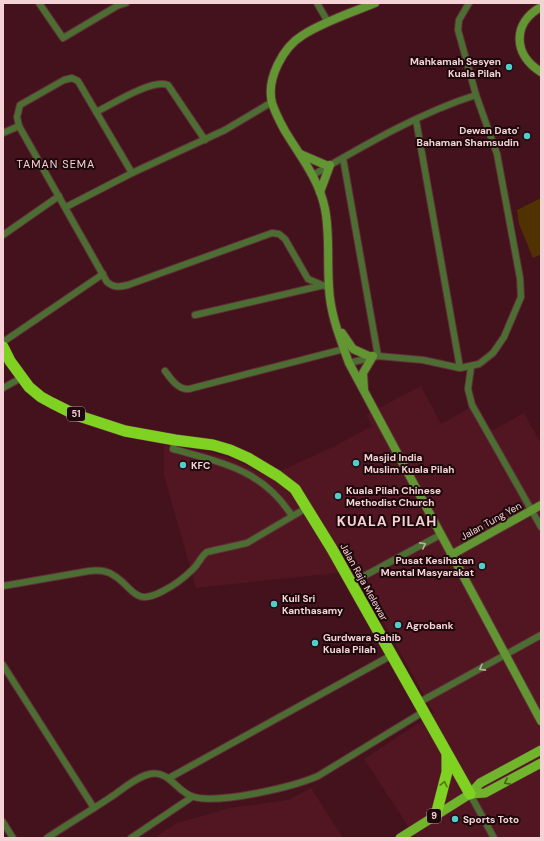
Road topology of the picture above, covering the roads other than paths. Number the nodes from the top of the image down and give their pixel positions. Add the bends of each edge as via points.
1 (39, 3) edge
2 (126, 3) edge
3 (316, 3) edge
4 (375, 3) edge
5 (469, 3) edge
6 (541, 6) edge
7 (328, 22) junction
8 (541, 72) edge
9 (476, 96) junction
10 (272, 102) junction
11 (96, 112) junction
12 (416, 120) junction
13 (19, 126) junction
14 (3, 134) edge
15 (205, 140) junction
16 (300, 154) junction
17 (343, 158) junction
18 (329, 166) junction
19 (132, 173) junction
20 (313, 175) junction
21 (320, 192) junction
22 (59, 196) junction
23 (66, 207) junction
24 (3, 235) edge
25 (103, 274) junction
26 (320, 286) junction
27 (329, 288) junction
28 (332, 310) junction
29 (195, 316) dead end
30 (3, 342) edge
31 (3, 346) edge
32 (344, 349) junction
33 (374, 356) junction
34 (349, 363) junction
35 (471, 367) junction
36 (460, 368) junction
37 (165, 371) dead end
38 (20, 378) junction
39 (3, 388) edge
40 (369, 403) junction
41 (175, 440) junction
42 (541, 505) edge
43 (308, 506) junction
44 (532, 510) junction
45 (292, 516) junction
46 (541, 527) edge
47 (440, 535) junction
48 (451, 555) junction
49 (352, 583) junction
50 (3, 586) edge
51 (541, 635) edge
52 (505, 655) junction
53 (392, 656) junction
54 (3, 665) edge
55 (421, 707) junction
56 (541, 721) edge
57 (541, 750) edge
58 (446, 753) junction
59 (541, 763) edge
60 (169, 778) junction
61 (470, 794) junction
62 (192, 797) junction
63 (94, 808) junction
64 (436, 815) junction
65 (3, 822) edge
66 (13, 838) edge
67 (47, 838) edge
68 (131, 838) edge
69 (400, 838) edge
70 (494, 838) edge

1 - 2 street via 63,38
3 - 7 street
4 - 7 street
5 - 9 street via 458,20 458,30
6 - 8 street via 526,18 519,41 523,55
7 - 10 street via 302,35 289,46 275,72
9 - 12 street via 449,104
9 - 35 street via 497,154 521,289 518,307 498,347 483,362
10 - 15 street
10 - 16 street via 284,130
11 - 13 street via 78,81 72,78 20,105 17,116
11 - 15 street via 150,86 163,83 168,85
11 - 19 street
12 - 17 street
12 - 36 street
13 - 14 street
13 - 22 street
15 - 19 street
16 - 18 street
16 - 20 street
17 - 18 street
17 - 33 street
18 - 20 street
18 - 21 street
19 - 23 street
20 - 21 street
21 - 27 street via 327,228
22 - 23 street
22 - 24 street
23 - 25 street
25 - 26 street via 112,286 122,286 276,233 285,239 308,279
25 - 30 street
26 - 27 street
26 - 29 street
27 - 28 street
28 - 32 street
28 - 33 street via 347,342 358,352
31 - 38 highway, Jalan Raja Melewar / 51
32 - 34 street
32 - 37 street via 189,389 177,385
33 - 34 street
33 - 36 street via 423,360
33 - 40 street via 363,374
34 - 40 street
35 - 36 street
35 - 44 street via 468,389 472,405
38 - 39 street
38 - 41 highway, Jalan Raja Melewar / 51 via 41,397 76,415 124,431
40 - 47 street
41 - 43 highway, Jalan Raja Melewar / 51 via 213,445 248,458 295,489
41 - 45 street via 173,449 219,461 268,486 281,499
42 - 44 street, Jalan Tung Yen
43 - 45 street
43 - 49 highway, Jalan Raja Melewar / 51
44 - 46 street
44 - 48 street, Jalan Tung Yen
45 - 50 street via 247,543 207,552 201,556 195,568 165,591 154,596 134,595 118,578 102,570
47 - 48 street
49 -> 47 street
48 - 52 street
49 - 53 highway, Jalan Raja Melewar / 51
51 - 52 street
52 -> 55 street
52 - 56 street
53 - 55 highway, Jalan Raja Melewar / 51
53 - 60 street
54 - 63 street
55 - 58 highway, Jalan Raja Melewar / 51
55 - 62 street via 318,776 306,781 272,790 226,797
57 - 61 main road, 9 via 480,783
58 - 61 highway, Jalan Raja Melewar / 51
64 -> 58 highway via 447,772
59 -> 61 main road, 9 via 485,793
60 - 62 street
60 - 63 street via 157,773 150,774
61 - 64 main road, 9
61 - 70 street
62 - 68 street
63 - 67 street
64 - 69 main road, 9
65 - 66 street

